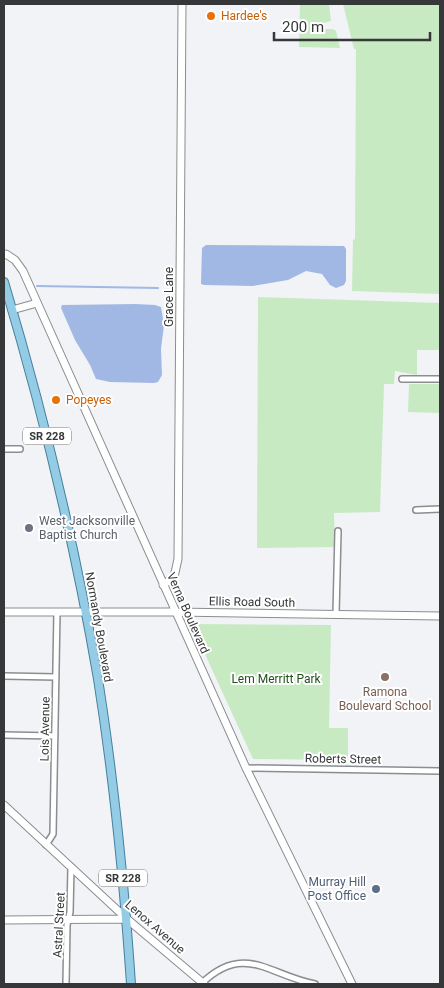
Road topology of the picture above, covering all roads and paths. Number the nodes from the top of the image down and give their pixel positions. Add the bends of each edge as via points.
1 (182, 4) edge
2 (4, 255) edge
3 (4, 282) edge
4 (37, 303) junction
5 (12, 310) junction
6 (402, 378) dead end
7 (440, 379) edge
8 (4, 449) edge
9 (20, 449) dead end
10 (440, 509) edge
11 (416, 510) dead end
12 (338, 531) dead end
13 (163, 586) junction
14 (4, 612) edge
15 (57, 612) junction
16 (85, 612) junction
17 (175, 612) junction
18 (336, 614) junction
19 (440, 616) edge
20 (4, 676) edge
21 (56, 677) junction
22 (4, 735) edge
23 (55, 736) junction
24 (246, 768) junction
25 (440, 771) edge
26 (4, 805) edge
27 (46, 845) junction
28 (72, 867) junction
29 (126, 918) junction
30 (68, 919) junction
31 (4, 920) edge
32 (66, 984) edge
33 (131, 984) edge
34 (203, 984) edge
35 (315, 984) edge
36 (352, 984) edge

1 - 13 street, Grace Lane via 178,559 174,577
2 - 4 street, Verna Boulevard via 20,266
3 - 5 main road, Normandy Boulevard / SR 228
4 - 5 street
4 - 13 street, Verna Boulevard
5 - 16 main road, Normandy Boulevard / SR 228 via 56,475
6 - 7 street
8 - 9 street
10 - 11 street
12 - 18 street
13 - 17 street, Verna Boulevard
14 - 15 street, Ellis Road South
15 - 16 street, Ellis Road South
15 - 21 street, Lois Avenue
16 - 17 street, Ellis Road South
16 - 29 main road, Normandy Boulevard / SR 228 via 104,720
17 - 18 street, Ellis Road South
17 - 24 street, Verna Boulevard
18 - 19 street, Ellis Road South
20 - 21 street
21 - 23 street, Lois Avenue
22 - 23 street
23 - 27 street, Lois Avenue via 53,834
24 - 25 street, Roberts Street
24 - 36 street, Verna Boulevard
26 - 27 street, Lenox Avenue
27 - 28 street, Lenox Avenue
28 - 29 street, Lenox Avenue
28 - 30 street, Astral Street
29 - 30 street
29 - 33 main road, Normandy Boulevard / SR 228
29 - 34 street, Lenox Avenue
30 - 31 street
30 - 32 street, Astral Street
34 - 35 street via 220,970 247,963

